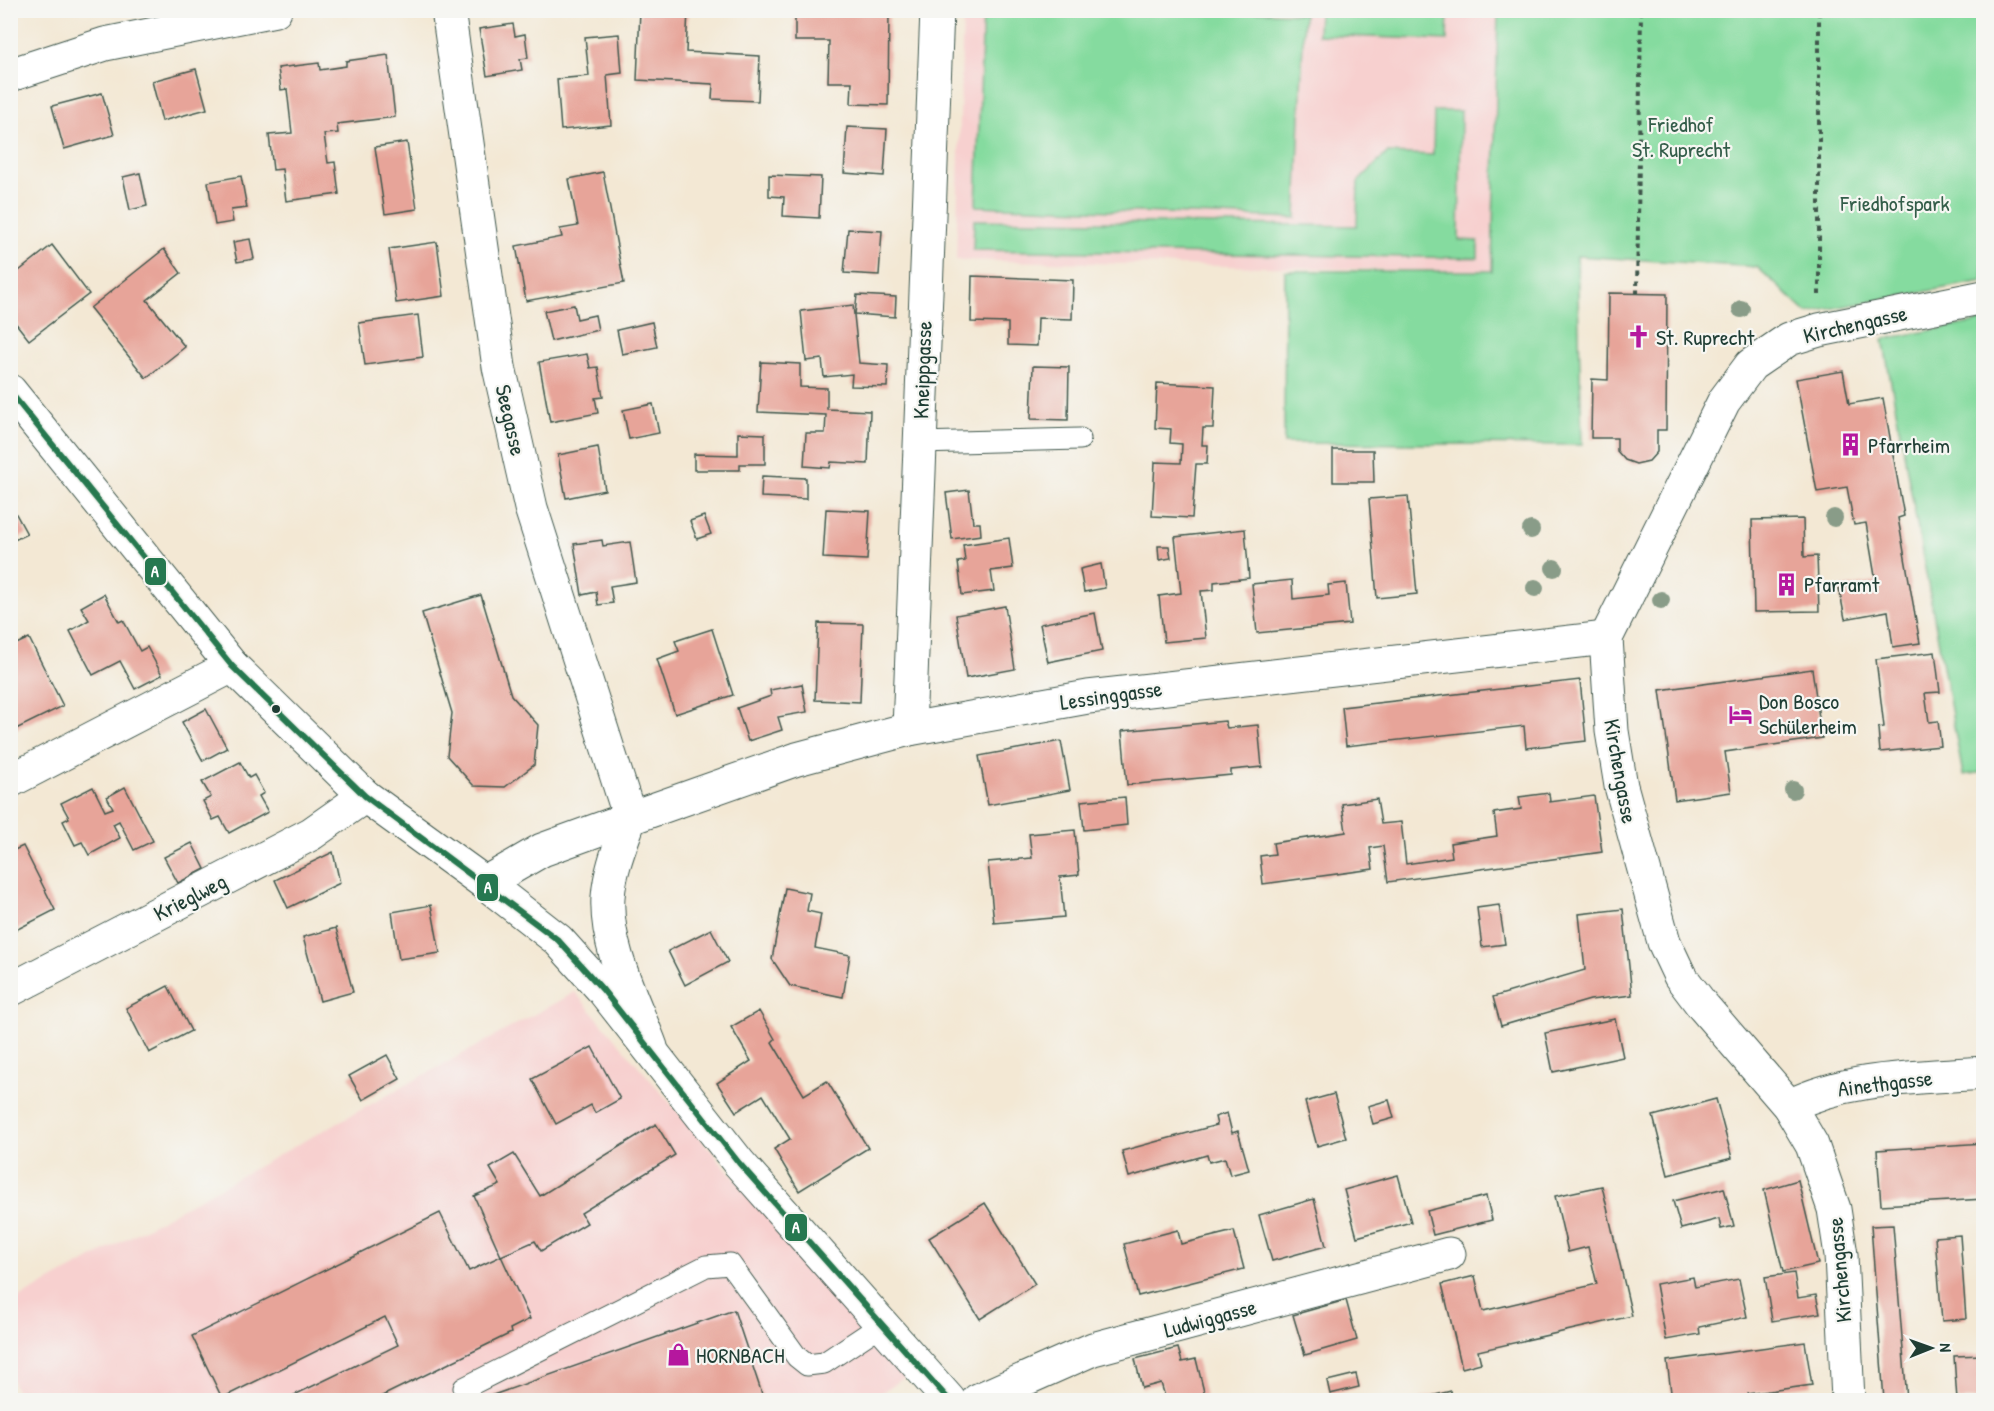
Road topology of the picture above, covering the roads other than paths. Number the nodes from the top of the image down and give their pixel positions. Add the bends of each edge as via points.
1 (274, 10) edge
2 (448, 10) edge
3 (938, 10) edge
4 (10, 75) edge
5 (1983, 297) edge
6 (10, 390) edge
7 (1080, 439) dead end
8 (919, 443) junction
9 (1606, 638) junction
10 (232, 666) junction
11 (909, 729) junction
12 (10, 781) edge
13 (365, 796) junction
14 (630, 818) junction
15 (484, 883) junction
16 (10, 990) edge
17 (652, 1052) junction
18 (1983, 1073) edge
19 (1790, 1106) junction
20 (1449, 1254) dead end
21 (881, 1325) junction
22 (464, 1388) dead end
23 (949, 1401) edge
24 (978, 1401) edge
25 (1848, 1401) edge

1 - 4 street via 105,44
2 - 14 street, Seegasse via 502,378 531,508
3 - 8 street, Kneippgasse
5 - 9 street, Kirchengasse via 1819,330 1789,339 1751,365 1724,401
6 - 10 street
7 - 8 lane
8 - 11 street, Kneippgasse
9 - 11 street, Lessinggasse via 1088,697
9 - 19 street, Kirchengasse via 1612,731 1621,786 1664,942 1680,976
10 - 12 street
10 - 13 street
11 - 14 street, Lessinggasse via 797,759
13 - 15 street
13 - 16 street, Krieglweg via 311,834
14 - 15 street, Lessinggasse via 542,850
14 - 17 street via 612,867 608,899 612,941
15 - 17 street via 558,940
17 - 21 street via 739,1162
18 - 19 street, Ainethgasse via 1848,1084 1817,1092
19 - 25 street, Kirchengasse via 1812,1145 1834,1209 1841,1255
20 - 24 street, Ludwiggasse via 1093,1349
21 - 22 lane via 824,1363 807,1365 797,1357 730,1264 706,1266
21 - 23 street

